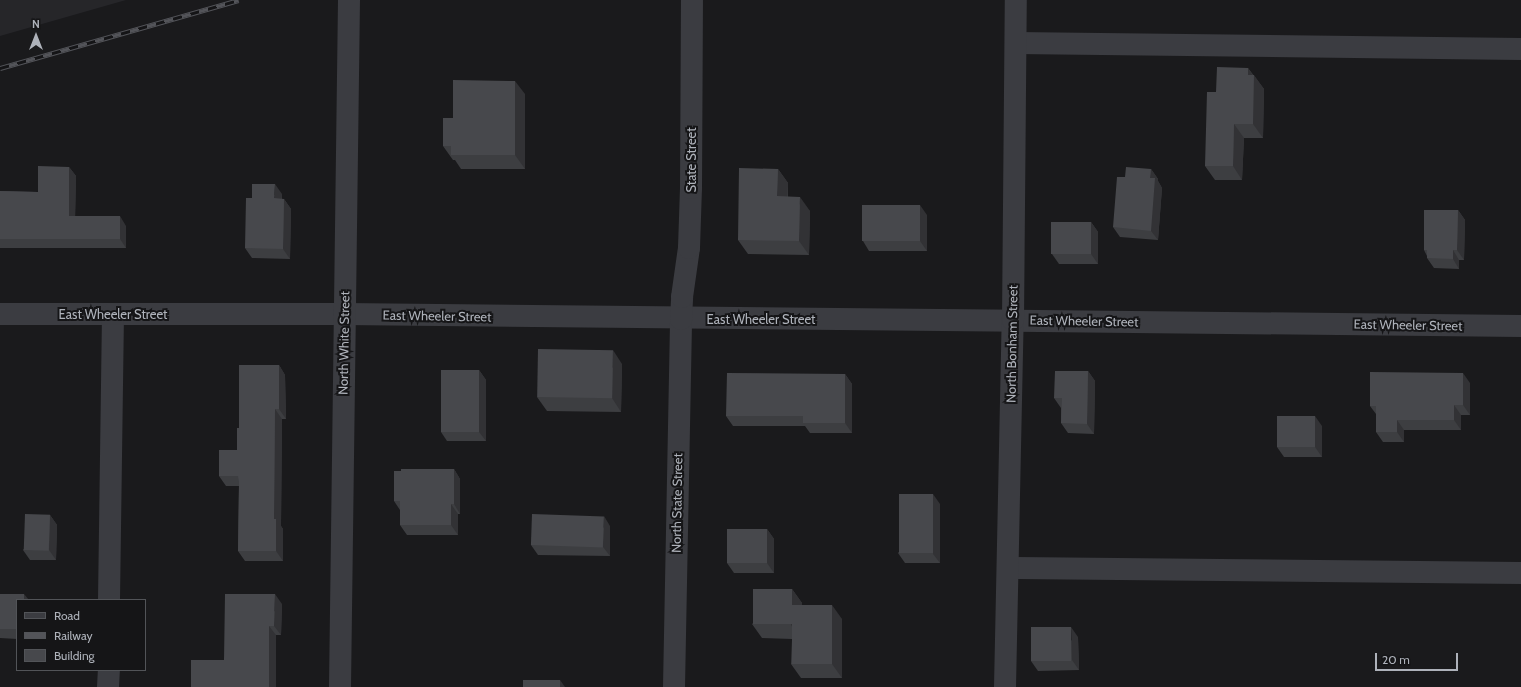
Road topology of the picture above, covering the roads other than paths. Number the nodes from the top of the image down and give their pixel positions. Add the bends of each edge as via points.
1 (349, 0) edge
2 (692, 0) edge
3 (1016, 0) edge
4 (1016, 43) junction
5 (1521, 49) edge
6 (0, 314) edge
7 (113, 314) junction
8 (344, 314) junction
9 (681, 319) junction
10 (1013, 320) junction
11 (1521, 326) edge
12 (1008, 568) junction
13 (1521, 573) edge
14 (109, 599) edge
15 (109, 671) edge
16 (108, 687) edge
17 (340, 687) edge
18 (674, 687) edge
19 (1005, 687) edge

1 - 8 street, North White Street
2 - 9 street, State Street via 691,196 689,248
3 - 4 street, North Bonham Street
4 - 5 street
4 - 10 street, North Bonham Street
6 - 7 street, East Wheeler Street
7 - 8 street, East Wheeler Street
7 - 14 street
8 - 9 street, East Wheeler Street
8 - 17 street, North White Street
9 - 10 street, East Wheeler Street
9 - 18 street, North State Street
10 - 11 street, East Wheeler Street
10 - 12 street, North Bonham Street
12 - 13 street
12 - 19 street, North Bonham Street
15 - 16 street

